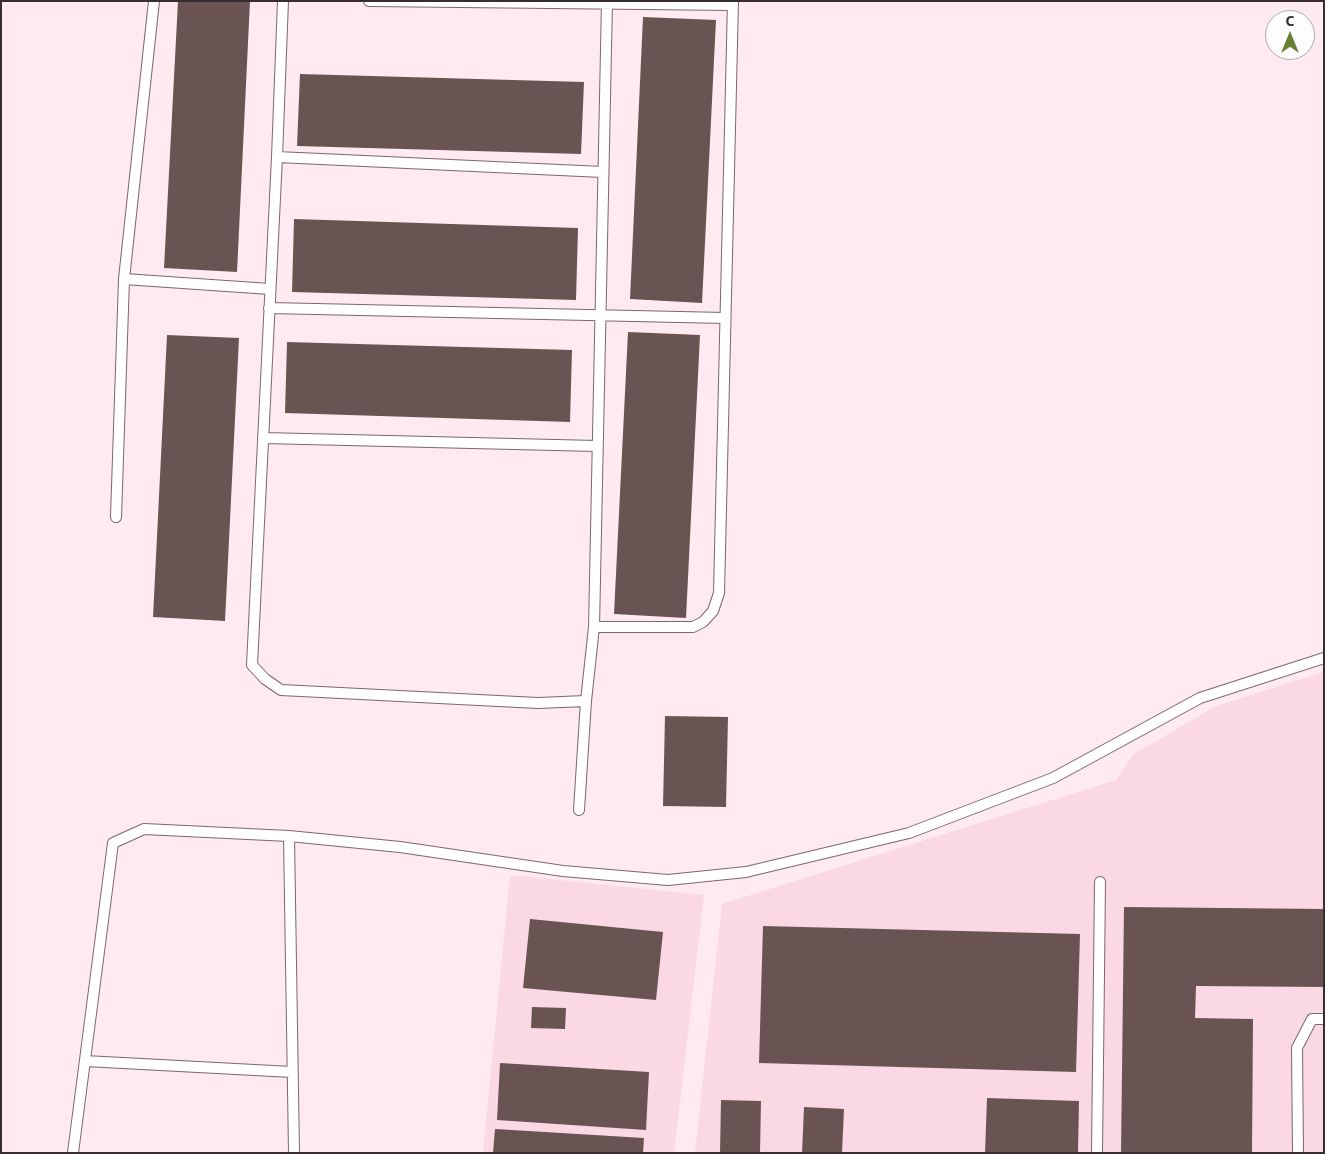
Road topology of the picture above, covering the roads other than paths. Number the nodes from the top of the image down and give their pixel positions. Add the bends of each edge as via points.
1 (154, 1) edge
2 (282, 1) edge
3 (369, 1) edge
4 (607, 3) edge
5 (733, 3) edge
6 (277, 157) junction
7 (603, 172) junction
8 (124, 279) junction
9 (270, 289) junction
10 (270, 308) junction
11 (600, 316) junction
12 (725, 318) junction
13 (263, 438) junction
14 (598, 446) junction
15 (116, 517) dead end
16 (594, 627) junction
17 (1324, 658) edge
18 (586, 701) junction
19 (579, 810) dead end
20 (289, 836) junction
21 (1100, 882) dead end
22 (1324, 1019) edge
23 (85, 1061) junction
24 (292, 1072) junction
25 (73, 1153) edge
26 (294, 1153) edge
27 (1097, 1153) edge
28 (1298, 1153) edge

1 - 8 lane
2 - 6 lane
3 - 4 lane
4 - 5 lane
4 - 7 lane
5 - 12 lane
6 - 7 lane
6 - 9 lane
7 - 11 lane
8 - 9 lane
8 - 15 lane
9 - 10 lane
10 - 11 lane
10 - 13 lane
11 - 12 lane
11 - 14 lane
12 - 16 lane via 719,593 713,611 693,627
13 - 14 lane
13 - 18 lane via 252,665 265,679 281,690 538,703
14 - 16 lane
16 - 18 lane
17 - 20 lane via 1200,698 1053,778 909,832 746,872 668,880 642,878
18 - 19 lane
20 - 23 lane via 144,828 113,843
20 - 24 lane
21 - 27 lane
22 - 28 lane via 1312,1019 1297,1048
23 - 24 lane
23 - 25 lane
24 - 26 lane

